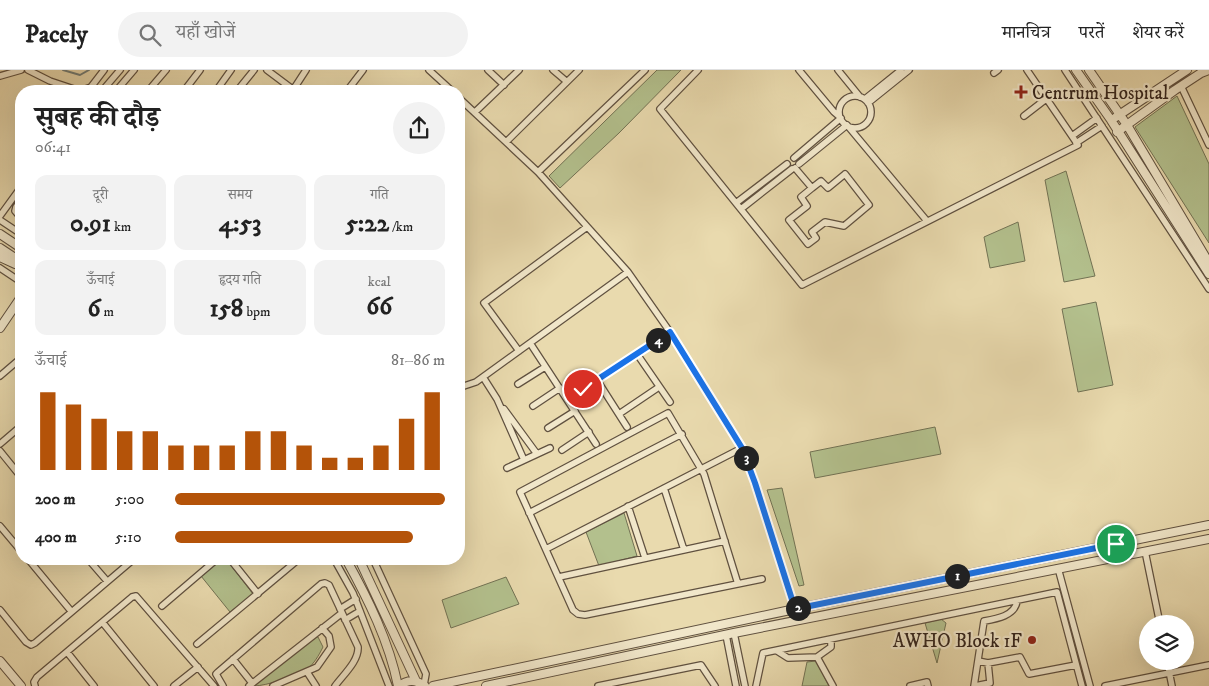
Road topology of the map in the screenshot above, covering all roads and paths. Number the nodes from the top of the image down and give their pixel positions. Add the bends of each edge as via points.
1 (21, 70) edge
2 (28, 70) edge
3 (104, 70) edge
4 (120, 70) edge
5 (134, 70) edge
6 (166, 70) edge
7 (200, 70) edge
8 (231, 70) edge
9 (254, 70) edge
10 (267, 70) edge
11 (306, 70) edge
12 (363, 70) edge
13 (429, 70) edge
14 (488, 70) edge
15 (519, 70) edge
16 (553, 70) edge
17 (579, 70) edge
18 (645, 70) edge
19 (698, 70) edge
20 (799, 70) edge
21 (838, 70) edge
22 (901, 70) edge
23 (910, 70) edge
24 (1027, 70) edge
25 (1065, 70) edge
26 (1076, 70) edge
27 (1089, 70) edge
28 (1187, 70) edge
29 (1209, 70) edge
30 (0, 76) edge
31 (566, 81) junction
32 (62, 85) edge
33 (93, 85) edge
34 (107, 85) edge
35 (122, 85) edge
36 (153, 85) edge
37 (189, 85) edge
38 (220, 85) edge
39 (242, 85) edge
40 (287, 85) edge
41 (297, 85) edge
42 (352, 85) edge
43 (445, 85) edge
44 (504, 85) junction
45 (1181, 86) junction
46 (1046, 99) junction
47 (864, 100) junction
48 (465, 103) edge
49 (475, 112) junction
50 (1119, 115) junction
51 (1024, 116) dead end
52 (841, 118) junction
53 (1097, 118) junction
54 (1110, 120) junction
55 (847, 124) junction
56 (1127, 125) junction
57 (1102, 126) junction
58 (1117, 132) junction
59 (1072, 136) junction
60 (506, 142) junction
61 (1076, 143) junction
62 (1209, 146) edge
63 (794, 158) junction
64 (793, 166) junction
65 (538, 172) junction
66 (812, 188) junction
67 (15, 195) edge
68 (736, 203) junction
69 (741, 210) junction
70 (0, 216) edge
71 (0, 220) edge
72 (927, 221) junction
73 (587, 227) junction
74 (15, 230) edge
75 (0, 234) edge
76 (15, 244) edge
77 (0, 248) edge
78 (0, 257) edge
79 (15, 259) edge
80 (1209, 263) edge
81 (15, 264) edge
82 (0, 268) edge
83 (628, 272) junction
84 (1209, 274) edge
85 (15, 278) edge
86 (1209, 289) edge
87 (15, 306) edge
88 (0, 328) edge
89 (670, 332) junction
90 (530, 343) junction
91 (518, 351) junction
92 (638, 354) junction
93 (15, 363) edge
94 (545, 367) junction
95 (0, 376) edge
96 (484, 377) junction
97 (597, 380) junction
98 (518, 384) dead end
99 (465, 386) edge
100 (659, 387) junction
101 (560, 388) junction
102 (583, 389) dead end
103 (497, 399) junction
104 (670, 402) dead end
105 (533, 406) dead end
106 (575, 411) junction
107 (619, 414) junction
108 (627, 427) dead end
109 (548, 428) dead end
110 (15, 431) edge
111 (589, 432) junction
112 (682, 434) junction
113 (0, 444) edge
114 (596, 444) dead end
115 (550, 448) dead end
116 (742, 448) junction
117 (562, 450) dead end
118 (0, 451) edge
119 (537, 454) junction
120 (524, 460) junction
121 (507, 468) dead end
122 (701, 469) junction
123 (15, 470) edge
124 (664, 488) junction
125 (628, 506) junction
126 (529, 513) junction
127 (0, 526) edge
128 (1209, 526) edge
129 (1209, 539) edge
130 (725, 541) junction
131 (15, 544) edge
132 (546, 549) junction
133 (684, 550) junction
134 (1145, 551) junction
135 (645, 558) junction
136 (33, 565) edge
137 (93, 565) edge
138 (127, 565) edge
139 (210, 565) edge
140 (235, 565) edge
141 (292, 565) edge
142 (337, 565) edge
143 (349, 565) edge
144 (362, 565) edge
145 (377, 565) edge
146 (1058, 568) junction
147 (559, 577) junction
148 (762, 579) dead end
149 (107, 581) junction
150 (738, 584) junction
151 (258, 594) junction
152 (356, 599) junction
153 (1017, 601) junction
154 (162, 606) dead end
155 (795, 609) junction
156 (0, 610) edge
157 (71, 611) junction
158 (341, 611) junction
159 (360, 611) junction
160 (1158, 615) edge
161 (345, 620) junction
162 (798, 620) junction
163 (103, 623) junction
164 (322, 628) junction
165 (730, 634) junction
166 (831, 639) junction
167 (198, 644) dead end
168 (777, 650) junction
169 (67, 652) junction
170 (817, 657) junction
171 (233, 659) junction
172 (0, 661) edge
173 (978, 661) junction
174 (988, 663) junction
175 (1209, 664) edge
176 (1076, 666) junction
177 (198, 667) junction
178 (1168, 670) edge
179 (307, 672) junction
180 (1169, 673) junction
181 (416, 681) junction
182 (250, 685) edge
183 (20, 686) edge
184 (35, 686) edge
185 (94, 686) edge
186 (154, 686) edge
187 (174, 686) edge
188 (214, 686) edge
189 (223, 686) edge
190 (273, 686) edge
191 (316, 686) edge
192 (334, 686) edge
193 (389, 686) edge
194 (399, 686) edge
195 (425, 686) edge
196 (433, 686) edge
197 (486, 686) edge
198 (598, 686) edge
199 (715, 686) edge
200 (736, 686) edge
201 (744, 686) edge
202 (756, 686) edge
203 (833, 686) edge
204 (910, 686) edge
205 (928, 686) edge
206 (974, 686) edge
207 (1082, 686) edge
208 (1090, 686) edge
209 (1105, 686) edge
210 (1172, 686) edge

1 - 30 street
2 - 32 street
3 - 33 street
4 - 34 street
5 - 35 street
6 - 36 street
7 - 37 street
8 - 38 street
9 - 39 street
10 - 40 street
11 - 41 street
12 - 42 street
13 - 43 street
14 - 44 street
15 - 44 street
16 - 31 street
17 - 31 street
18 - 65 street
19 - 68 street via 660,109
20 - 52 street
21 - 47 street
22 - 47 street
23 - 47 street
24 - 46 street
25 - 53 street
26 - 54 street
27 - 50 street
28 - 50 street
29 - 45 street
31 - 60 street
44 - 49 street
45 - 56 street
45 - 62 street
46 - 51 street
46 - 59 street
47 - 52 street via 849,97 845,100 840,108
47 - 55 street via 871,114 866,123 857,127
48 - 49 street
49 - 60 street
50 - 54 street
50 - 56 street
52 - 55 street
52 - 63 street
53 - 57 street
53 - 59 street
54 - 58 street
55 - 64 street
55 - 72 street
56 - 58 street
56 - 80 street
57 - 61 street
57 - 86 street
58 - 84 street
59 - 61 street
60 - 65 street
61 - 72 street via 1078,145
63 - 64 street via 798,160
63 - 64 street via 789,159
64 - 66 street
64 - 68 street
64 - 69 street
65 - 73 street
66 - 66 street via 801,197 807,206 789,220 808,244 816,238 812,232 825,222 844,226 869,205 845,174 828,188 821,181
67 - 70 street
68 - 69 street
69 - 72 street via 802,285
71 - 74 street
73 - 83 street
73 - 91 street via 484,303
75 - 76 street
77 - 79 street
78 - 81 street
82 - 85 street
83 - 89 street
83 - 90 street
87 - 88 street
89 - 92 street
89 - 116 street
90 - 91 street
90 - 94 street
91 - 96 street
92 - 97 street
92 - 100 street
93 - 95 street
94 - 98 street
94 - 101 street
96 - 99 street
96 - 103 street
97 - 102 street
97 - 107 street
100 - 104 street
100 - 107 street
101 - 105 street
101 - 106 street
103 - 119 street
103 - 120 street
106 - 109 street
106 - 111 street
107 - 108 street
110 - 113 street
111 - 114 street
111 - 117 street
112 - 122 street
112 - 126 street
112 - 126 street via 671,415 666,414 521,491
115 - 119 street
116 - 122 street
116 - 155 street
118 - 123 street
119 - 120 street
120 - 121 street
122 - 124 street
122 - 130 street
124 - 125 street
124 - 133 street
125 - 132 street
125 - 135 street
126 - 132 street
127 - 131 street
128 - 155 street
129 - 134 street
130 - 133 street
130 - 150 street
132 - 147 street
133 - 135 street
134 - 146 street
134 - 160 street
135 - 147 street
136 - 157 street
137 - 149 street
138 - 149 street
139 - 154 street
140 - 151 street
141 - 151 street
142 - 152 street
143 - 194 street via 381,631
144 - 181 street
145 - 195 street via 426,674
146 - 162 street
146 - 208 street
147 - 150 street via 573,610 585,615
148 - 150 street
149 - 157 street
151 - 167 street
152 - 158 street
152 - 159 street
153 - 166 street
153 - 173 street via 1010,612 999,619 984,621
153 - 176 street via 1057,592
155 - 162 street
155 - 196 street
156 - 157 street via 31,645
158 - 161 street
158 - 164 street
158 - 171 street via 329,585 321,584
159 - 161 street
159 - 193 street
161 - 192 street via 358,653
162 - 165 street
163 - 169 street
163 - 177 street via 132,597 138,597
163 - 186 street
164 - 179 street via 329,636 331,647 317,667
164 - 182 street
165 - 197 street
165 - 200 street
165 - 201 street
166 - 168 street
166 - 170 street via 831,647
168 - 170 street via 788,658
168 - 202 street via 763,653
169 - 184 street via 34,680
169 - 185 street
170 - 203 street
171 - 182 street
171 - 189 street via 216,674
172 - 183 street
173 - 174 street
173 - 206 street
174 - 176 street via 1020,657 1030,674
174 - 206 street via 990,683
175 - 180 street
176 - 207 street
177 - 187 street
177 - 188 street
178 - 180 street
179 - 190 street
179 - 191 street
180 - 209 street
180 - 210 street
181 - 194 street
181 - 195 street
198 - 199 street via 701,665
204 - 205 street via 927,682

